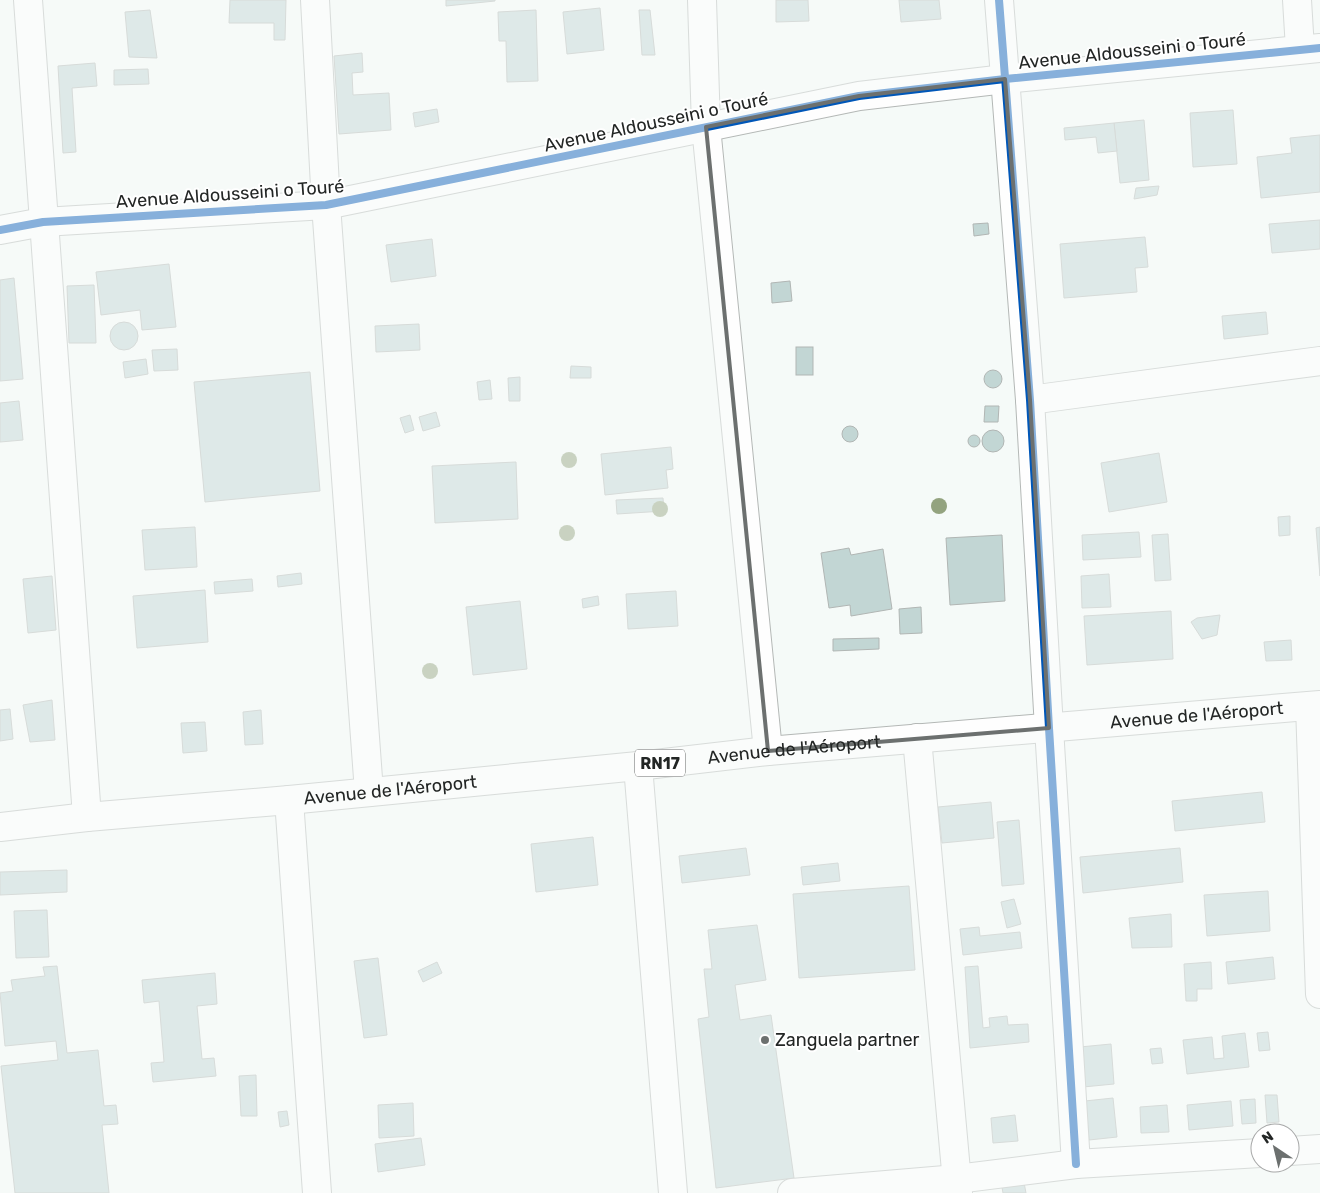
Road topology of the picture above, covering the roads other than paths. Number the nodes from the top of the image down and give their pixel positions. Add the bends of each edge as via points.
1 (28, 0) edge
2 (315, 0) edge
3 (702, 0) edge
4 (999, 0) edge
5 (1297, 0) edge
6 (1310, 48) edge
7 (1005, 79) junction
8 (706, 128) junction
9 (326, 205) junction
10 (43, 222) junction
11 (0, 230) edge
12 (1320, 361) edge
13 (1030, 400) junction
14 (1315, 706) edge
15 (1049, 728) junction
16 (917, 738) junction
17 (768, 751) junction
18 (638, 766) junction
19 (369, 792) junction
20 (289, 800) junction
21 (88, 817) junction
22 (0, 827) edge
23 (1320, 994) edge
24 (1320, 1149) edge
25 (1300, 1150) edge
26 (1250, 1154) edge
27 (1076, 1164) junction
28 (957, 1186) edge
29 (317, 1193) edge
30 (673, 1193) edge
31 (792, 1193) edge

1 - 10 street
2 - 9 street
3 - 8 street
4 - 7 street
5 - 6 street
6 - 7 street, Avenue Aldousseini o Touré
7 - 8 street, Avenue Aldousseini o Touré via 858,96
7 - 13 street
8 - 9 street, Avenue Aldousseini o Touré
8 - 17 street
9 - 10 street, Avenue Aldousseini o Touré
9 - 19 street
10 - 11 street, Avenue Aldousseini o Touré
10 - 21 street
12 - 13 street
13 - 15 street
14 - 15 street, Avenue de l'Aéroport / RN17
14 - 23 street
15 - 16 street, Avenue de l'Aéroport / RN17
15 - 27 street
16 - 17 street, Avenue de l'Aéroport / RN17
16 - 28 street
17 - 18 street, Avenue de l'Aéroport / RN17
18 - 19 street, Avenue de l'Aéroport / RN17
18 - 30 street
19 - 20 street, Avenue de l'Aéroport / RN17
20 - 21 street, Avenue de l'Aéroport / RN17
20 - 29 street
21 - 22 street, Avenue de l'Aéroport / RN17
24 - 25 street
26 - 27 street
27 - 28 street
28 - 31 street

